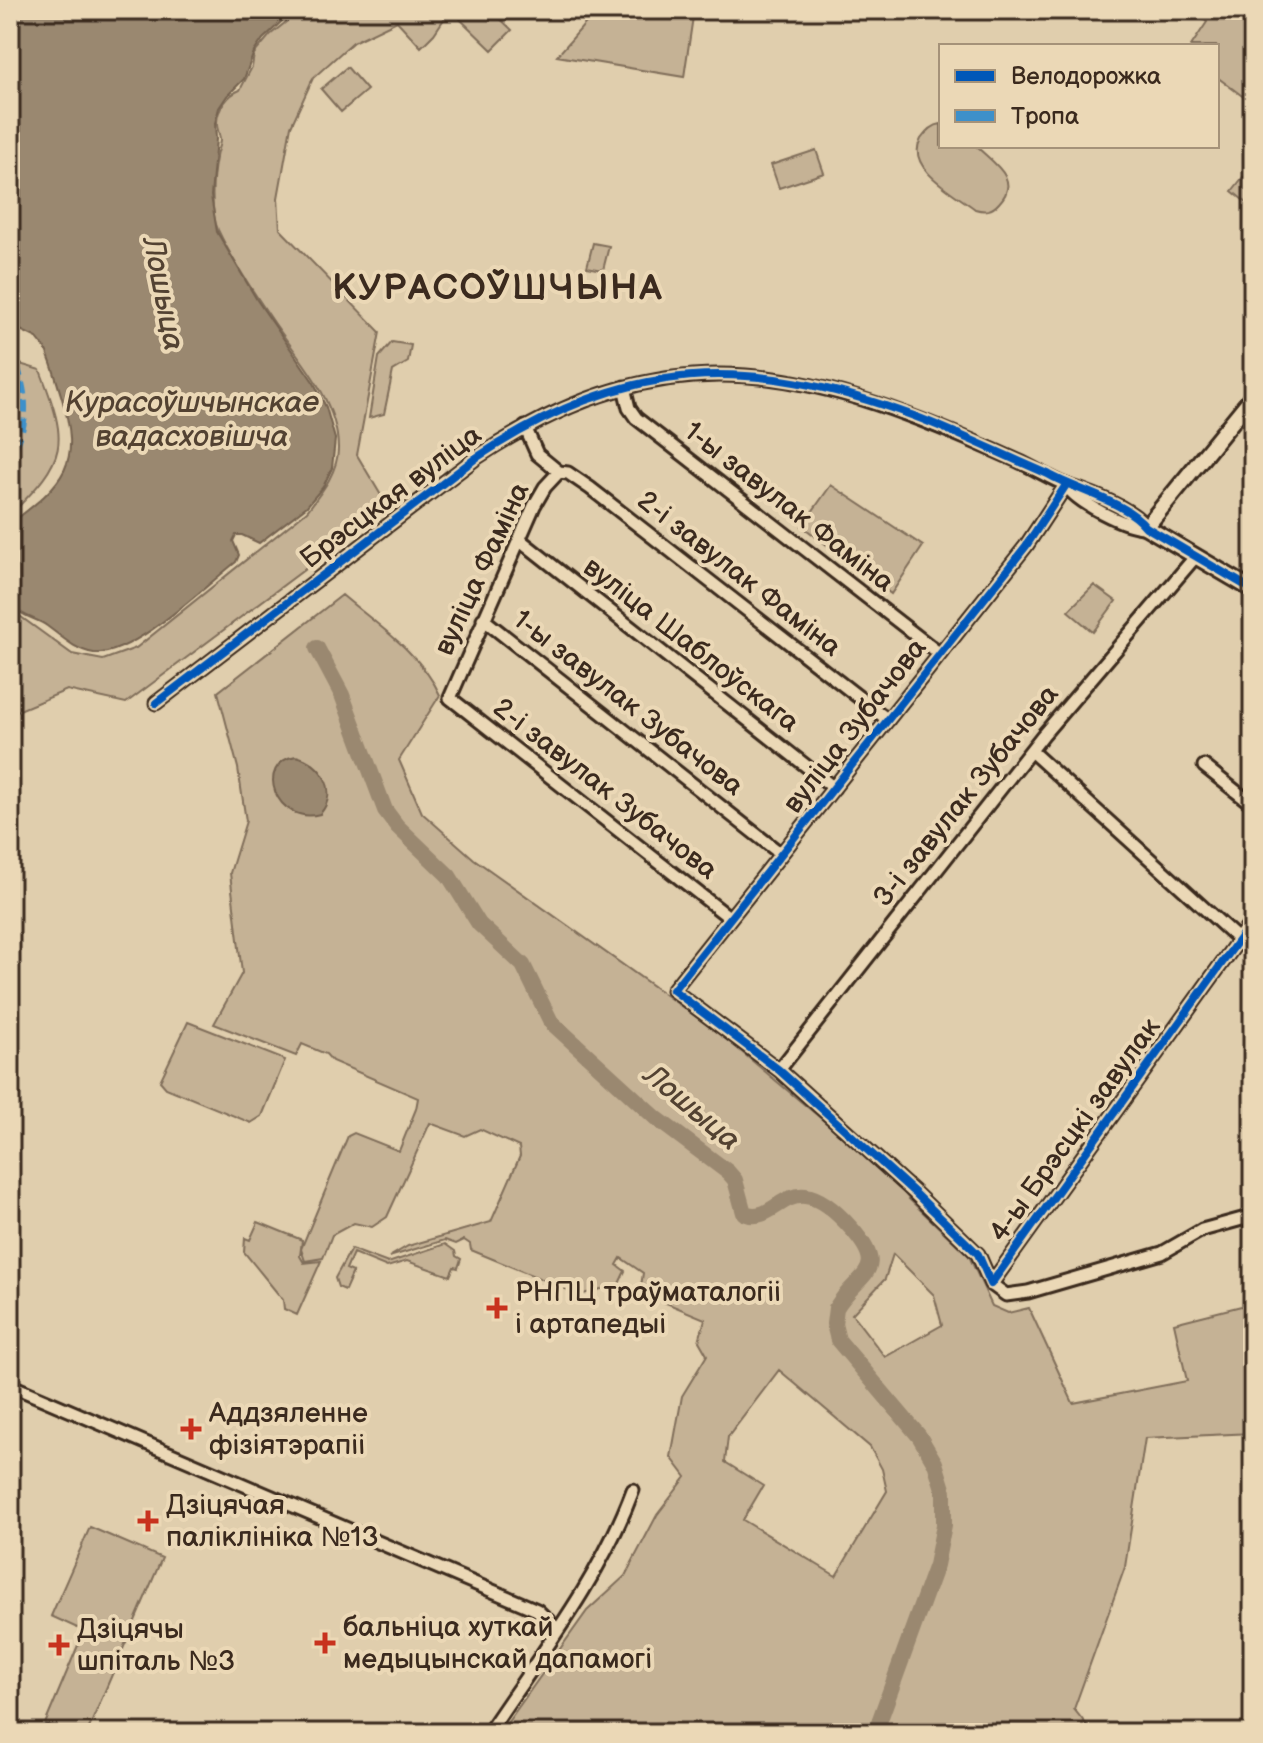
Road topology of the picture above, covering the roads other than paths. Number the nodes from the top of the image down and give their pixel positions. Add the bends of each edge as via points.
1 (624, 387) junction
2 (1253, 396) edge
3 (525, 427) junction
4 (559, 472) junction
5 (1066, 485) junction
6 (1146, 527) junction
7 (520, 540) junction
8 (1196, 556) junction
9 (1253, 590) edge
10 (483, 619) junction
11 (940, 654) junction
12 (450, 698) joint
13 (156, 703) dead end
14 (888, 720) junction
15 (1031, 751) junction
16 (1204, 766) dead end
17 (834, 788) junction
18 (1253, 805) edge
19 (781, 854) junction
20 (730, 918) junction
21 (1253, 920) edge
22 (1238, 939) junction
23 (673, 990) joint
24 (779, 1070) junction
25 (1253, 1216) edge
26 (991, 1284) junction
27 (10, 1385) edge
28 (633, 1490) dead end
29 (558, 1630) junction
30 (488, 1733) edge

1 - 3 street, Брэсцкая вуліца
1 - 5 street, Брэсцкая вуліца via 687,376 747,374 822,387 927,421
1 - 11 street, 1-ы завулак Фаміна via 636,418
2 - 6 street
3 - 4 street, вуліца Фаміна via 537,454
3 - 13 street, Брэсцкая вуліца via 476,458
4 - 7 street, вуліца Фаміна via 539,497
4 - 14 street, 2-і завулак Фаміна via 590,488
5 - 6 street, Брэсцкая вуліца via 1076,498 1130,525
5 - 11 street, вуліца Зубачова via 1026,546
6 - 8 street, Брэсцкая вуліца
7 - 10 street, вуліца Фаміна
7 - 17 street, вуліца Шаблоўскага
8 - 9 street, Брэсцкая вуліца
8 - 15 street, 3-і завулак Зубачова
10 - 12 street, вуліца Фаміна
10 - 19 street, 1-ы завулак Зубачова
11 - 14 street, вуліца Зубачова
12 - 20 street, 2-і завулак Зубачова
14 - 17 street, вуліца Зубачова
15 - 22 street
15 - 24 street, 3-і завулак Зубачова
16 - 18 street
17 - 19 street, вуліца Зубачова
19 - 20 street, вуліца Зубачова
20 - 23 street, вуліца Зубачова
21 - 22 street, 4-ы Брэсцкі завулак
22 - 26 street, 4-ы Брэсцкі завулак
23 - 24 street, 4-ы Брэсцкі завулак
24 - 26 street, 4-ы Брэсцкі завулак via 978,1254
25 - 26 street via 1202,1230 1162,1253 1028,1292 1006,1295
27 - 29 street via 537,1610
28 - 29 street via 622,1520
29 - 30 street

